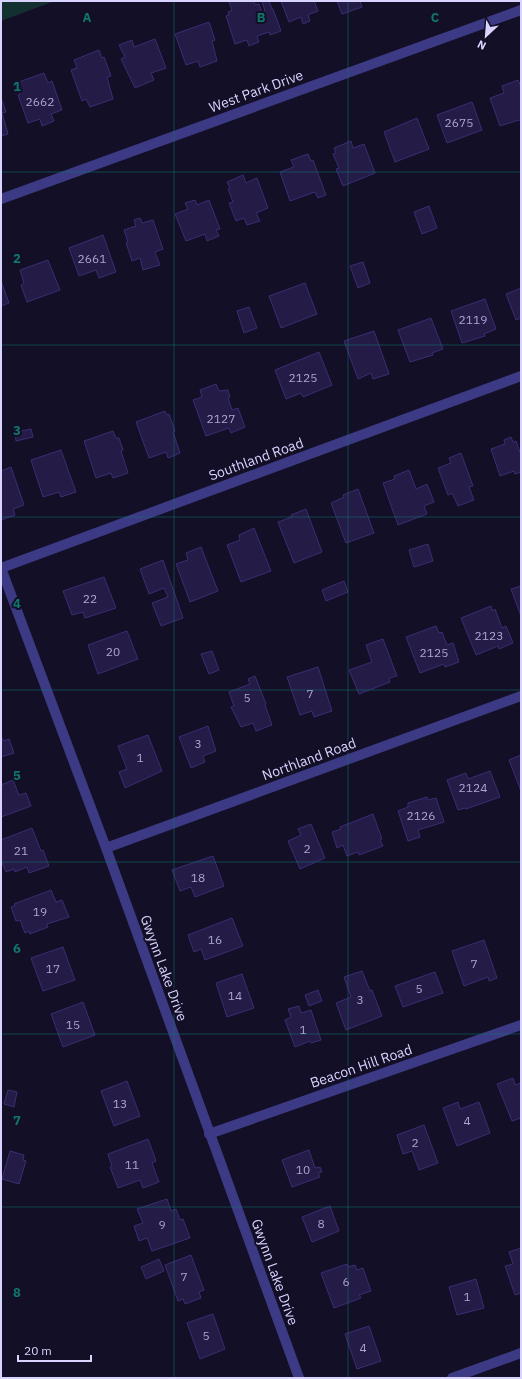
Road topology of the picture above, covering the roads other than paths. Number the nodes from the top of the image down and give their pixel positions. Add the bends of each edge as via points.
1 (521, 10) edge
2 (1, 199) edge
3 (521, 376) edge
4 (1, 568) edge
5 (521, 696) edge
6 (106, 848) junction
7 (521, 1025) edge
8 (210, 1134) junction
9 (521, 1353) edge
10 (299, 1378) edge
11 (452, 1378) edge

1 - 2 street, West Park Drive
3 - 4 street, Southland Road
4 - 6 street, Gwynn Lake Drive
5 - 6 street, Northland Road
6 - 8 street, Gwynn Lake Drive
7 - 8 street, Beacon Hill Road
8 - 10 street, Gwynn Lake Drive
9 - 11 street

